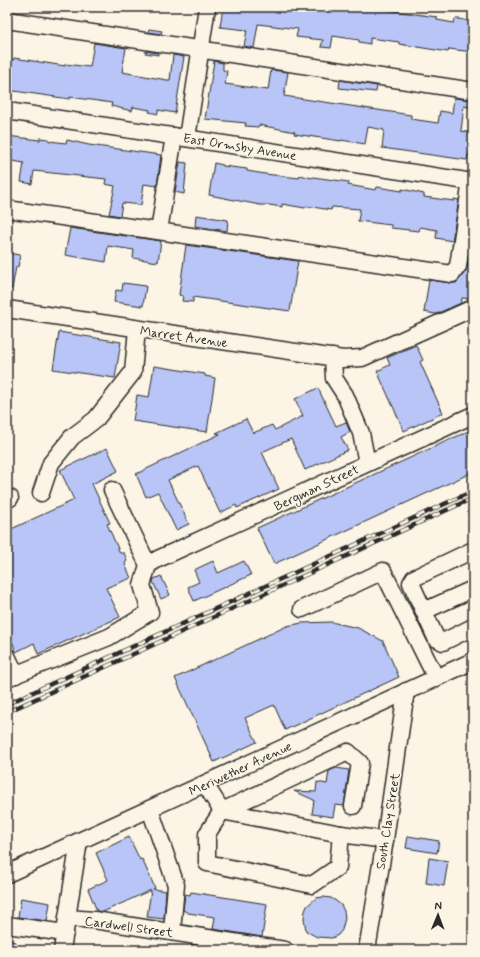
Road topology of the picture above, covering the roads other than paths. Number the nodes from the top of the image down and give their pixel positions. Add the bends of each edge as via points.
1 (207, 7) edge
2 (7, 20) edge
3 (200, 50) junction
4 (473, 91) edge
5 (7, 111) edge
6 (180, 137) junction
7 (472, 182) edge
8 (7, 209) edge
9 (159, 231) junction
10 (473, 308) edge
11 (7, 309) edge
12 (137, 329) junction
13 (333, 357) junction
14 (473, 414) edge
15 (367, 463) junction
16 (112, 490) dead end
17 (41, 493) dead end
18 (472, 552) edge
19 (153, 562) junction
20 (473, 589) edge
21 (302, 609) dead end
22 (424, 611) junction
23 (473, 628) edge
24 (7, 656) edge
25 (473, 661) edge
26 (11, 676) edge
27 (436, 678) junction
28 (406, 691) junction
29 (205, 784) junction
30 (353, 806) dead end
31 (150, 809) junction
32 (222, 811) junction
33 (340, 834) junction
34 (385, 840) junction
35 (79, 841) junction
36 (7, 874) edge
37 (7, 925) edge
38 (66, 925) junction
39 (172, 932) junction
40 (62, 950) edge
41 (285, 950) edge
42 (367, 950) edge

1 - 3 street
2 - 3 street
3 - 4 street
3 - 6 street
5 - 6 street, East Ormsby Avenue
6 - 7 street, East Ormsby Avenue
6 - 9 street
7 - 9 street via 458,266 452,274
8 - 9 street
10 - 13 street, Marret Avenue via 362,358
11 - 12 street, Marret Avenue
12 - 13 street, Marret Avenue
12 - 17 street via 133,372 96,419 72,437 51,462
13 - 15 street via 334,378 345,395 361,433
14 - 15 street, Bergman Street
15 - 19 street, Bergman Street
16 - 19 street
18 - 22 street via 414,578 412,583
19 - 26 street via 142,585 150,612 109,638
20 - 22 street
21 - 27 street via 382,571
22 - 23 street via 436,638 443,642
24 - 26 street
25 - 27 street, Meriwether Avenue
27 - 28 street, Meriwether Avenue
28 - 29 street, Meriwether Avenue
28 - 34 street, South Clay Street
29 - 31 street, Meriwether Avenue
29 - 32 street
30 - 32 street via 360,763 348,752
31 - 35 street, Meriwether Avenue
31 - 39 street via 176,885
32 - 33 street
32 - 33 street via 207,834 207,863 312,884 338,867
33 - 34 street
34 - 42 street, South Clay Street
35 - 36 street, Meriwether Avenue
35 - 38 street
37 - 38 street, Cardwell Street
38 - 39 street, Cardwell Street via 94,920
38 - 40 street
39 - 41 street, Cardwell Street

